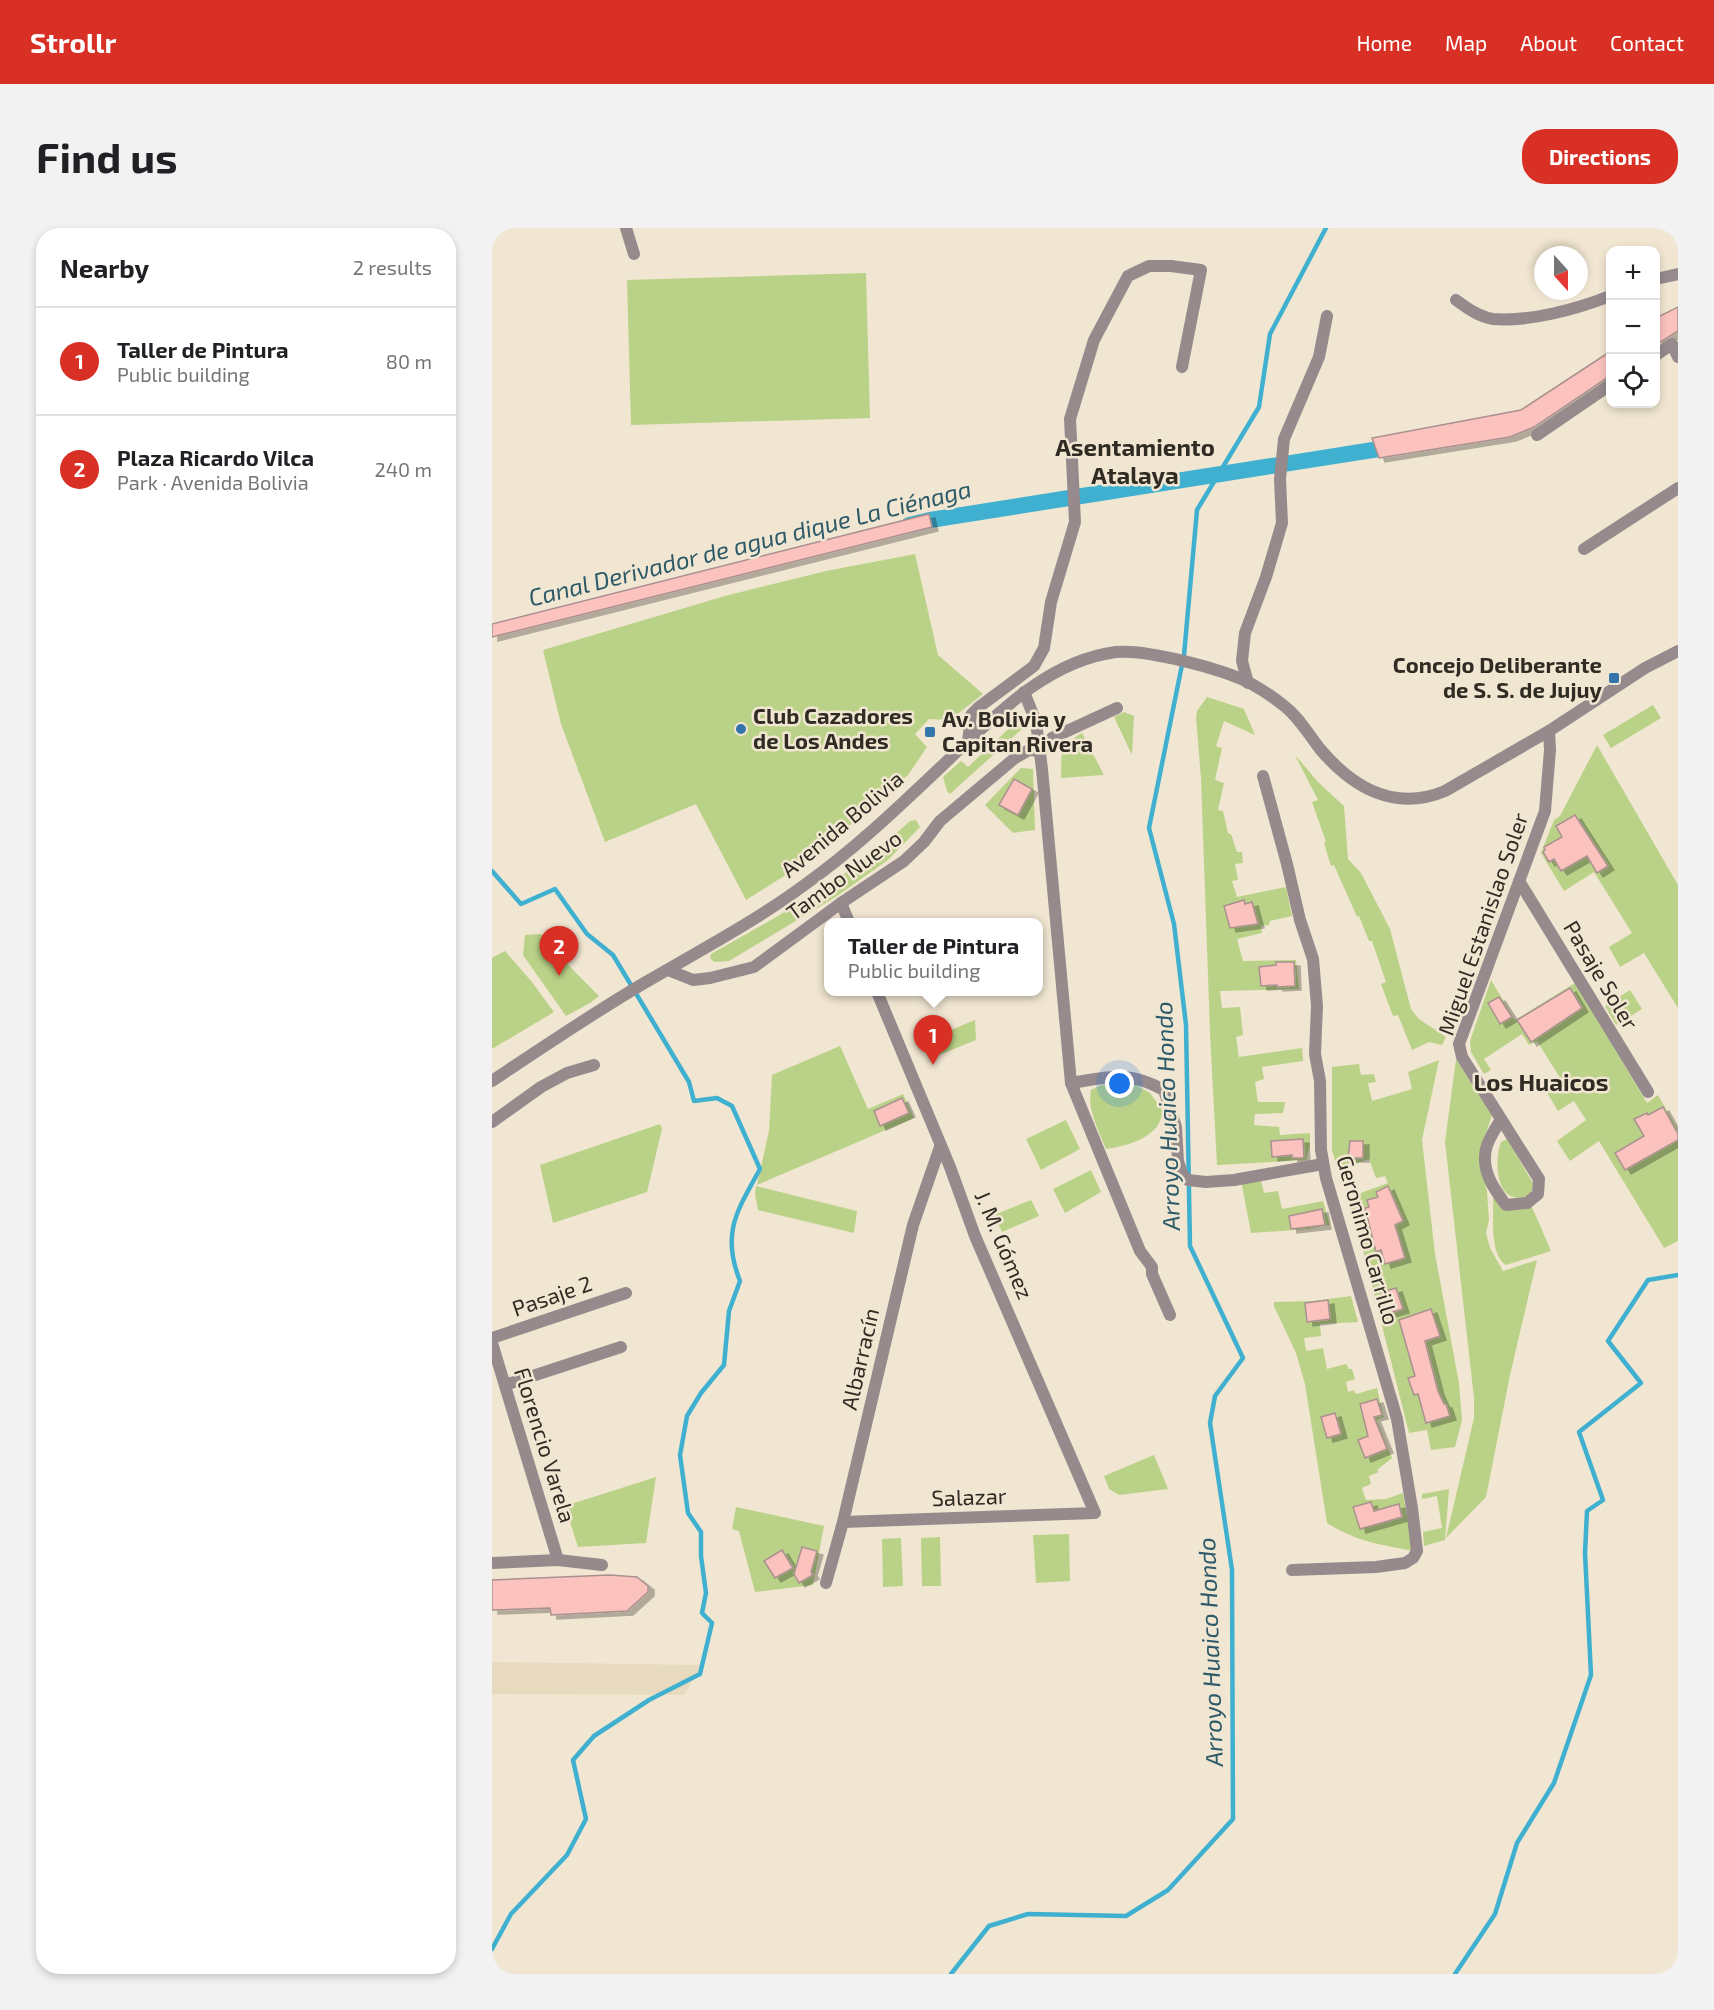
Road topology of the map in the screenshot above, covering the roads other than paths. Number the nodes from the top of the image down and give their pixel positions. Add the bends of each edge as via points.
1 (627, 228) edge
2 (634, 254) dead end
3 (1678, 274) edge
4 (1660, 278) edge
5 (1606, 298) edge
6 (1456, 300) dead end
7 (1327, 316) dead end
8 (1675, 342) edge
9 (1657, 354) edge
10 (1678, 357) edge
11 (1182, 367) dead end
12 (1606, 388) edge
13 (1537, 435) dead end
14 (1678, 488) edge
15 (1584, 549) dead end
16 (1678, 651) edge
17 (1248, 683) junction
18 (1024, 693) junction
19 (1117, 708) dead end
20 (1549, 731) junction
21 (968, 742) junction
22 (1040, 751) junction
23 (1263, 776) dead end
24 (1519, 881) junction
25 (841, 903) junction
26 (847, 918) edge
27 (668, 970) junction
28 (879, 996) edge
29 (594, 1065) dead end
30 (492, 1081) edge
31 (1071, 1083) junction
32 (1648, 1092) dead end
33 (1501, 1119) junction
34 (492, 1122) edge
35 (940, 1147) junction
36 (1323, 1164) junction
37 (626, 1293) dead end
38 (1170, 1315) dead end
39 (492, 1341) edge
40 (621, 1347) dead end
41 (505, 1385) junction
42 (1095, 1513) joint
43 (843, 1522) junction
44 (558, 1560) junction
45 (492, 1563) edge
46 (602, 1565) dead end
47 (1292, 1570) dead end
48 (826, 1583) dead end

1 - 2 street
3 - 4 street
5 - 6 street via 1558,312 1492,319
7 - 17 street via 1319,357 1284,439 1280,479 1282,523 1245,633 1242,661
8 - 9 street
8 - 10 street
11 - 21 street via 1201,270 1149,266 1128,276 1094,340 1070,419 1075,522 1051,602 1044,648 1034,666 971,715
12 - 13 street
14 - 15 street
16 - 20 street, Avenida Bolivia
17 - 18 street, Avenida Bolivia via 1221,672 1141,652 1118,652 1056,672
17 - 20 street, Avenida Bolivia via 1286,707 1332,763 1354,781 1371,791 1397,798 1421,799 1445,791
18 - 21 street, Avenida Bolivia
18 - 22 street via 1036,723
19 - 22 street, Tambo Nuevo via 1052,738
20 - 24 street, Miguel Estanislao Soler via 1545,811
21 - 27 street, Avenida Bolivia via 834,864
22 - 25 street, Tambo Nuevo via 1029,750 1016,758 940,821 904,861
22 - 31 street
23 - 36 street, Geronimo Carrillo via 1313,959
24 - 32 street, Pasaje Soler
24 - 33 street, Miguel Estanislao Soler via 1459,1044 1462,1058
25 - 26 street
25 - 27 street, Tambo Nuevo via 754,967 693,980
27 - 30 street, Avenida Bolivia
28 - 35 street, J. M. Gómez
29 - 34 street via 567,1073
31 - 36 street via 1120,1076 1149,1082 1164,1090 1176,1127 1178,1161 1188,1180 1234,1180
31 - 38 street
33 - 33 street, Miguel Estanislao Soler via 1539,1179 1538,1194 1527,1203 1506,1205 1491,1185 1485,1167 1486,1148
35 - 42 street, J. M. Gómez
35 - 43 street, Albarracín via 913,1225
36 - 47 street, Geronimo Carrillo via 1397,1419 1417,1551 1405,1563
37 - 39 street, Pasaje 2
39 - 41 street, Florencio Varela
40 - 41 street
41 - 44 street, Florencio Varela
42 - 43 street, Salazar
43 - 48 street, Albarracín
44 - 45 street
44 - 46 street

